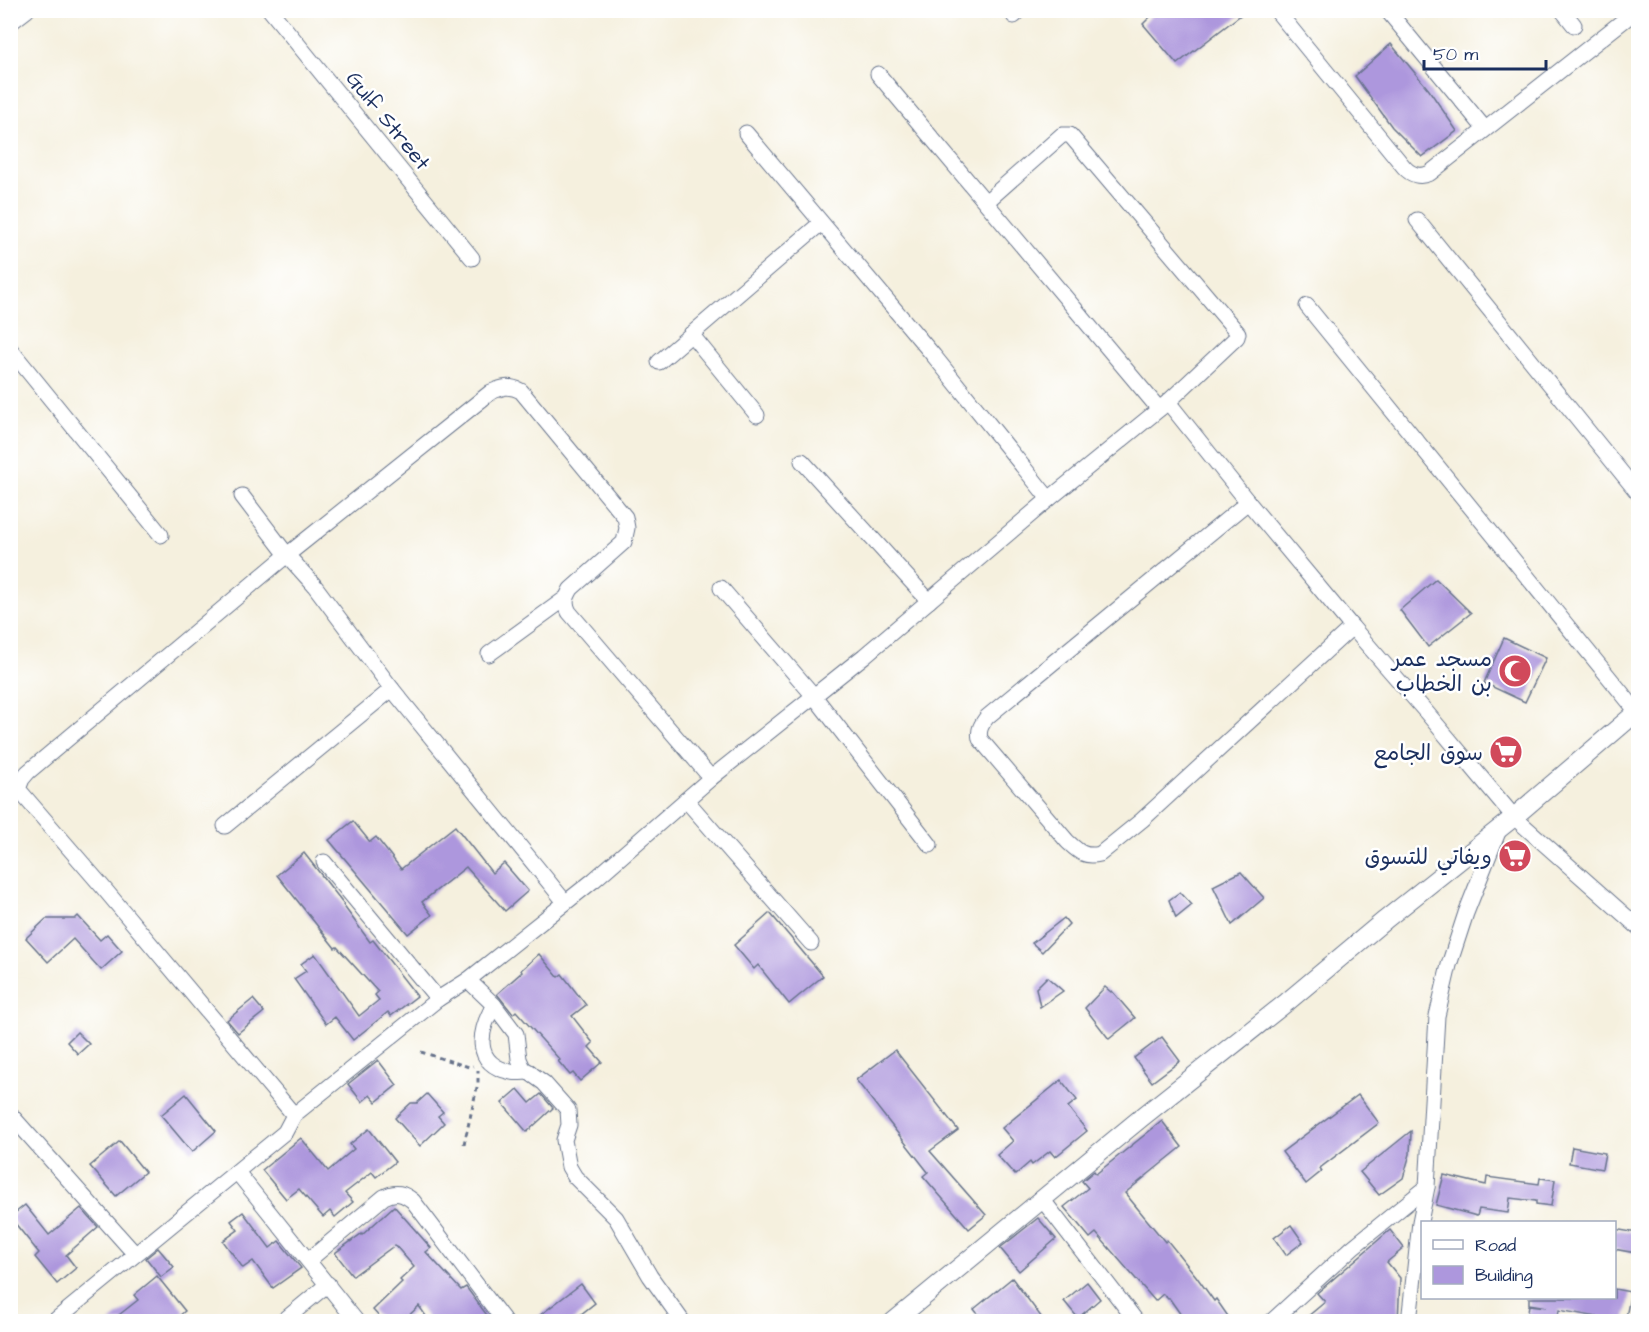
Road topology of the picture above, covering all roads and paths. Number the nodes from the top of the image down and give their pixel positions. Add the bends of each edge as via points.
1 (27, 10) edge
2 (270, 10) edge
3 (1276, 10) edge
4 (1387, 10) edge
5 (1562, 10) edge
6 (1637, 10) edge
7 (10, 23) edge
8 (1574, 25) dead end
9 (878, 74) dead end
10 (1485, 129) junction
11 (746, 133) dead end
12 (986, 202) junction
13 (1417, 219) dead end
14 (821, 223) junction
15 (472, 258) dead end
16 (1307, 306) dead end
17 (691, 334) junction
18 (10, 349) edge
19 (659, 362) dead end
20 (1163, 405) junction
21 (757, 415) dead end
22 (802, 461) dead end
23 (1638, 493) edge
24 (242, 496) dead end
25 (1048, 499) junction
26 (1248, 502) junction
27 (161, 535) dead end
28 (287, 555) junction
29 (721, 588) dead end
30 (566, 598) junction
31 (929, 601) junction
32 (1352, 627) junction
33 (489, 654) dead end
34 (392, 689) junction
35 (814, 696) junction
36 (1638, 712) edge
37 (711, 778) junction
38 (14, 792) edge
39 (686, 800) junction
40 (1508, 821) junction
41 (225, 826) dead end
42 (930, 845) dead end
43 (324, 862) dead end
44 (565, 902) junction
45 (1638, 927) edge
46 (811, 943) dead end
47 (468, 980) junction
48 (438, 999) junction
49 (494, 1005) junction
50 (421, 1052) dead end
51 (530, 1072) junction
52 (10, 1114) edge
53 (294, 1115) junction
54 (464, 1144) dead end
55 (237, 1172) junction
56 (1427, 1187) junction
57 (1042, 1199) junction
58 (135, 1254) junction
59 (309, 1260) junction
60 (328, 1284) junction
61 (53, 1322) edge
62 (282, 1322) edge
63 (357, 1322) edge
64 (505, 1322) edge
65 (683, 1322) edge
66 (893, 1322) edge
67 (1137, 1322) edge
68 (1271, 1322) edge
69 (1409, 1322) edge

1 - 7 street
2 - 15 street, Gulf Street
3 - 10 street via 1412,174 1430,173
4 - 10 street
5 - 8 street
6 - 10 street
9 - 12 street
11 - 14 street
12 - 20 street
12 - 20 street via 1062,135 1070,135 1238,333 1235,341
13 - 23 street
14 - 17 street
14 - 25 street
16 - 36 street
17 - 19 street
17 - 21 street
18 - 27 street
20 - 25 street
20 - 26 street
22 - 31 street
24 - 28 street
25 - 31 street
26 - 32 street
26 - 32 street via 987,717 981,725 980,739 1067,841 1083,855 1100,854
28 - 30 street via 490,392 512,386 521,391 625,517 624,542 571,589
28 - 34 street
28 - 38 street via 28,772
29 - 35 street
30 - 33 street
30 - 37 street via 569,612
31 - 35 street
32 - 40 street via 1427,712
34 - 41 street
34 - 44 street
35 - 37 street
35 - 42 street
36 - 40 street
37 - 39 street
38 - 53 street via 102,885
39 - 44 street
39 - 46 street
40 - 45 street
40 - 56 street via 1466,913 1442,991 1437,1016
40 - 57 street
43 - 48 street
44 - 47 street
47 - 48 street
47 - 49 street
48 - 53 street
49 - 51 street via 516,1034 522,1068
49 - 51 street via 480,1038 485,1056 511,1072
50 - 54 path via 468,1067 478,1066 478,1083
51 - 65 street via 568,1110 564,1148 575,1177 616,1218
52 - 58 street
53 - 55 street via 285,1132
55 - 58 street
55 - 59 street
56 - 68 street via 1353,1247
56 - 69 street
57 - 66 street
57 - 67 street
58 - 61 street
59 - 60 street
59 - 64 street via 384,1197 404,1194
60 - 62 street
60 - 63 street

